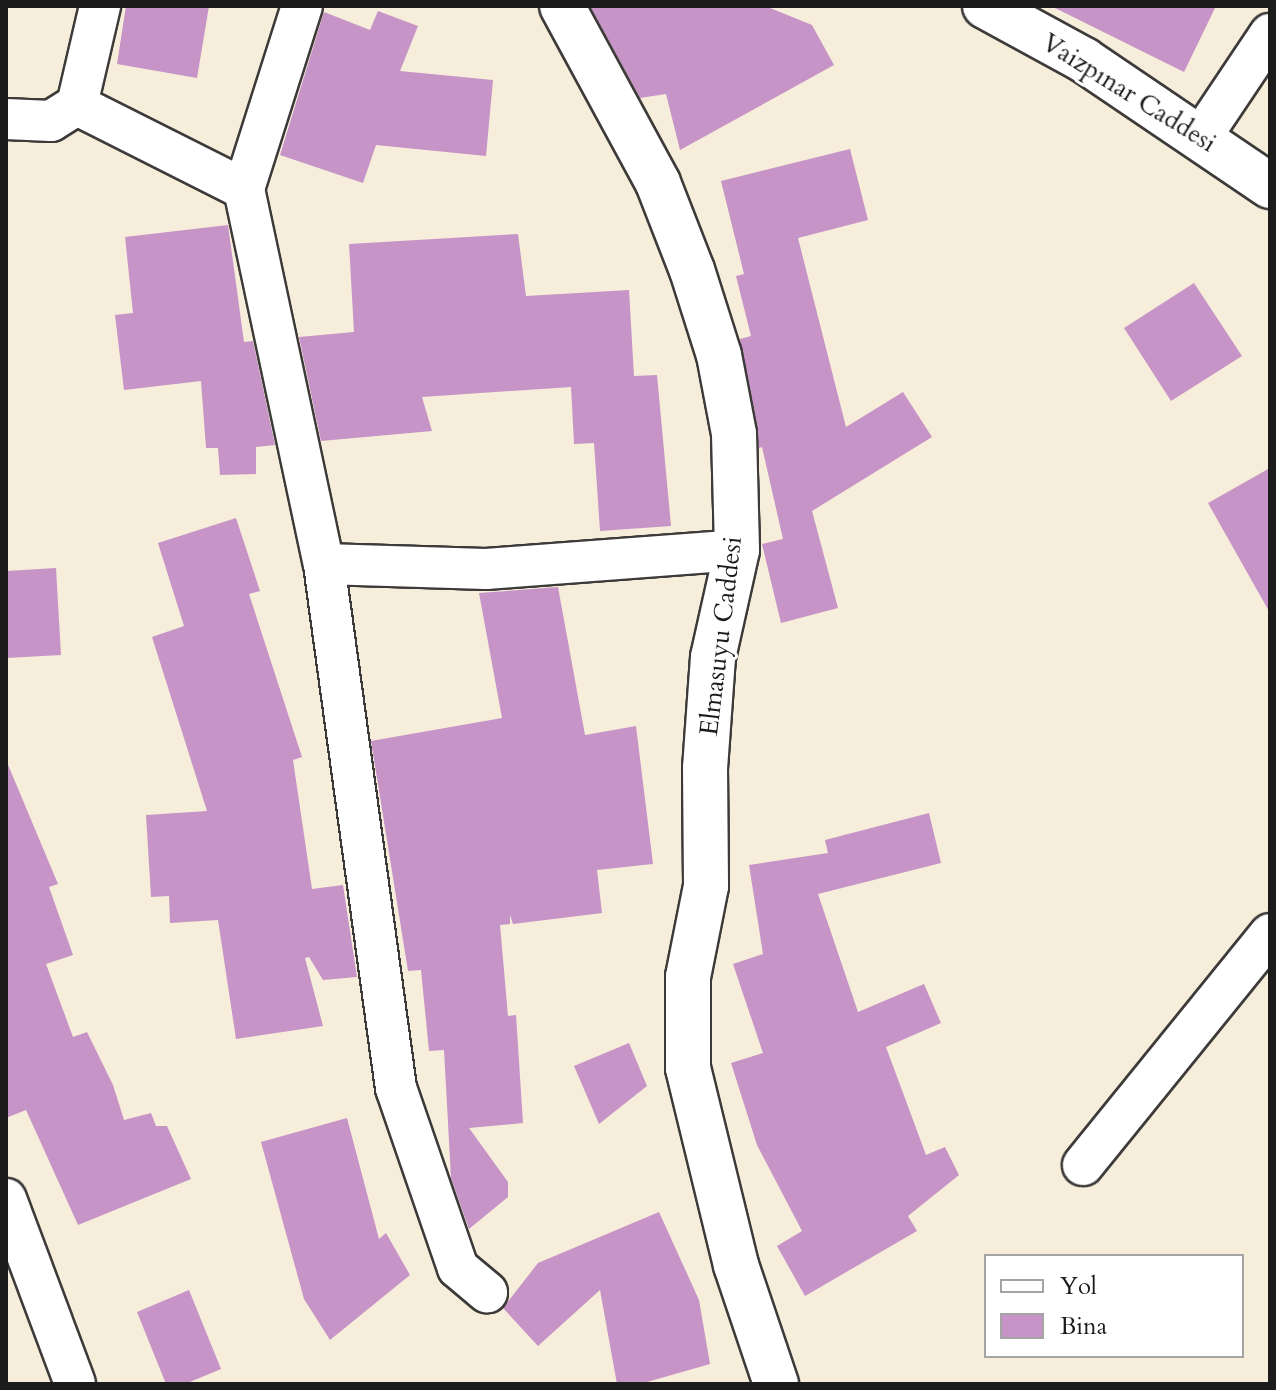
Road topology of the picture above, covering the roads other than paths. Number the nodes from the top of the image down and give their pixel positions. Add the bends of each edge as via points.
1 (100, 6) edge
2 (302, 6) edge
3 (562, 6) edge
4 (985, 6) edge
5 (1270, 34) edge
6 (77, 105) junction
7 (6, 119) edge
8 (1201, 137) junction
9 (1270, 186) edge
10 (244, 189) junction
11 (737, 550) junction
12 (324, 564) junction
13 (1270, 934) edge
14 (1083, 1165) dead end
15 (6, 1199) edge
16 (487, 1292) dead end
17 (75, 1384) edge
18 (776, 1384) edge

1 - 6 street
2 - 10 street
3 - 11 street, Elmasuyu Caddesi via 658,183 692,270 719,355 734,434
4 - 8 street, Vaizpınar Caddesi via 1084,60
5 - 8 street
6 - 7 street via 51,121
6 - 10 street
8 - 9 street, Vaizpınar Caddesi
10 - 12 street
11 - 12 street via 486,569
11 - 18 street, Elmasuyu Caddesi via 713,657 705,768 706,886 688,977 688,1068 736,1265
12 - 16 street via 396,1088 458,1268
13 - 14 street
15 - 17 street

